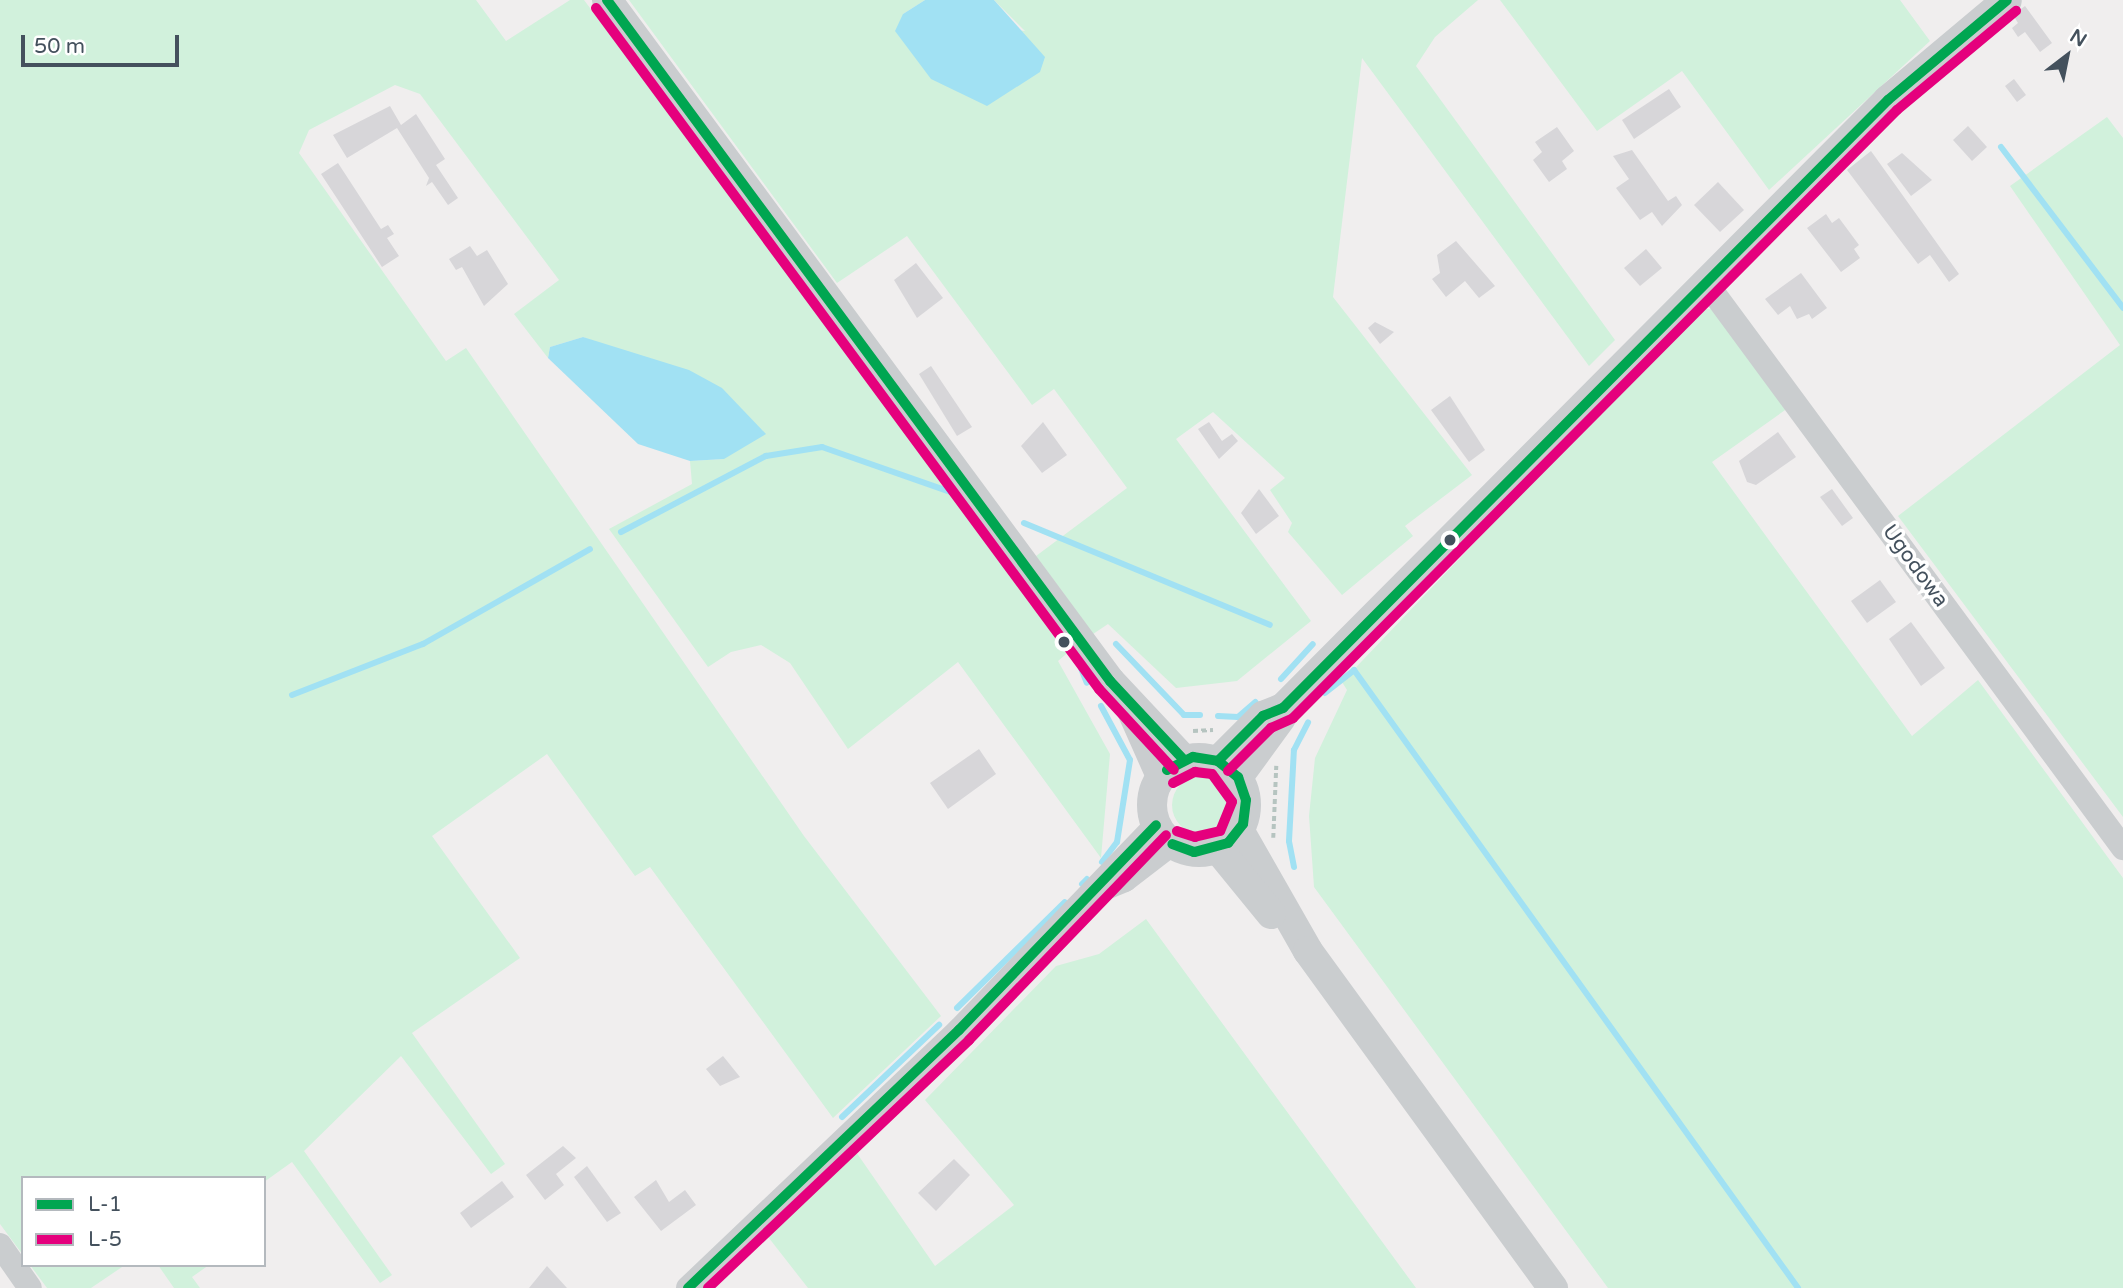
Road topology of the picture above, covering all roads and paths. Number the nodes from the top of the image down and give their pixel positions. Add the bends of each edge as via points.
1 (607, 0) edge
2 (2007, 0) edge
3 (1707, 284) junction
4 (1226, 730) dead end
5 (1178, 756) junction
6 (1228, 769) junction
7 (1164, 834) junction
8 (1228, 839) junction
9 (2123, 848) edge
10 (0, 1245) edge
11 (30, 1288) edge
12 (688, 1288) edge
13 (1553, 1288) edge

1 - 5 street via 1132,710
2 - 3 street via 1888,100
3 - 6 street via 1283,708 1263,716
3 - 9 street, Ugodowa
4 - 5 path
5 - 6 street
5 - 7 street via 1152,800
6 - 8 street via 1246,800
7 - 8 street via 1194,852
7 - 12 street via 1125,880 1098,891
8 - 13 street
10 - 11 street

